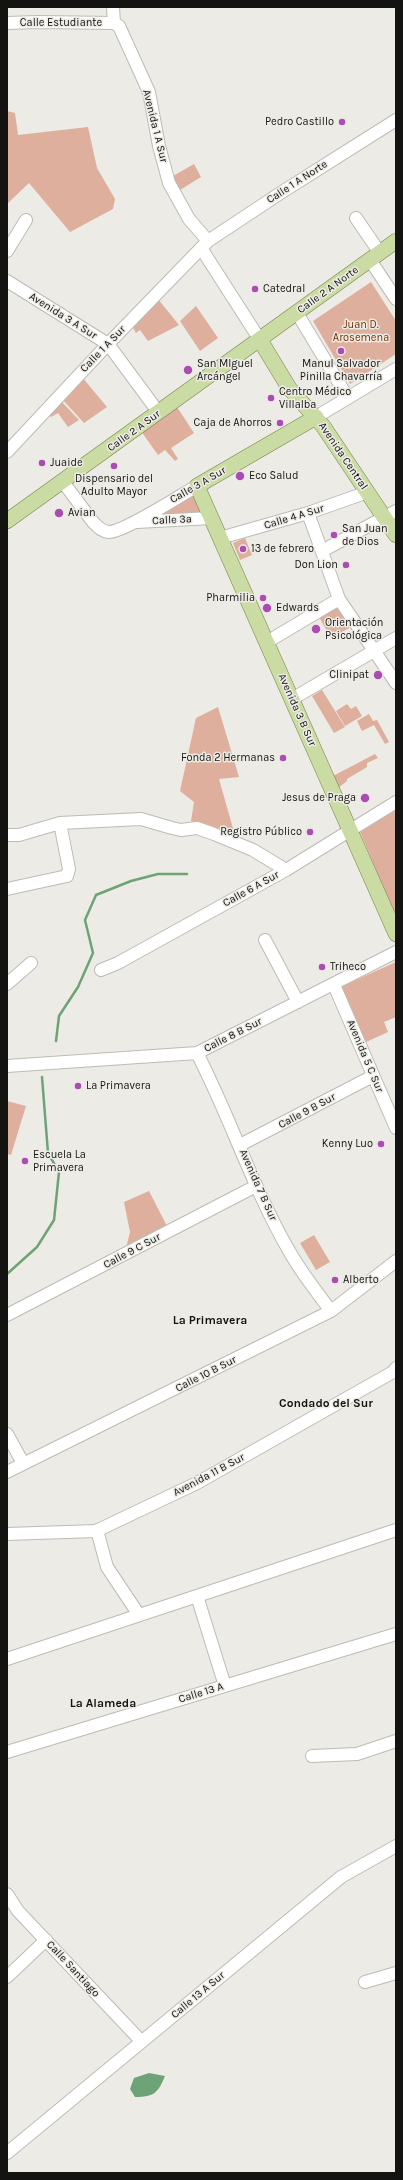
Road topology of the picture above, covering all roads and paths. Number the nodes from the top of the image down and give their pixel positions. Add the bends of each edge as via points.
1 (113, 7) edge
2 (7, 23) edge
3 (114, 23) junction
4 (396, 120) edge
5 (356, 218) dead end
6 (26, 220) dead end
7 (396, 241) edge
8 (205, 245) junction
9 (7, 251) edge
10 (375, 257) junction
11 (7, 281) edge
12 (396, 299) edge
13 (297, 313) junction
14 (260, 340) junction
15 (108, 344) junction
16 (396, 369) edge
17 (348, 398) junction
18 (159, 413) junction
19 (316, 421) junction
20 (7, 452) edge
21 (63, 482) junction
22 (197, 486) junction
23 (368, 492) junction
24 (308, 513) junction
25 (391, 515) edge
26 (212, 518) junction
27 (7, 521) edge
28 (134, 522) junction
29 (396, 535) edge
30 (220, 538) junction
31 (322, 551) junction
32 (339, 598) junction
33 (396, 638) edge
34 (266, 642) junction
35 (374, 651) junction
36 (396, 683) edge
37 (292, 699) junction
38 (396, 802) edge
39 (60, 823) junction
40 (350, 830) junction
41 (7, 835) edge
42 (286, 870) junction
43 (7, 889) edge
44 (393, 918) edge
45 (396, 934) edge
46 (265, 940) dead end
47 (396, 952) edge
48 (31, 963) dead end
49 (101, 970) dead end
50 (7, 984) edge
51 (334, 984) junction
52 (298, 1002) junction
53 (197, 1053) junction
54 (7, 1066) edge
55 (373, 1076) junction
56 (396, 1128) edge
57 (240, 1145) junction
58 (256, 1186) junction
59 (396, 1261) edge
60 (331, 1311) junction
61 (7, 1315) edge
62 (396, 1368) edge
63 (7, 1434) edge
64 (23, 1463) junction
65 (7, 1472) edge
66 (97, 1530) junction
67 (396, 1530) edge
68 (7, 1534) edge
69 (197, 1596) junction
70 (139, 1615) junction
71 (396, 1634) edge
72 (7, 1659) edge
73 (226, 1686) junction
74 (396, 1741) edge
75 (7, 1752) edge
76 (312, 1756) dead end
77 (396, 1846) edge
78 (7, 1894) edge
79 (46, 1940) junction
80 (396, 1973) edge
81 (7, 1977) edge
82 (365, 1982) dead end
83 (142, 2042) junction
84 (7, 2153) edge

1 - 3 street
2 - 3 street, Calle Estudiante
3 - 8 street, Avenida 1 A Sur via 119,26 149,92 169,183
4 - 8 street, Calle 1 A Norte via 282,192
5 - 10 street
6 - 9 street
7 - 10 main road, Calle 2 A Norte
8 - 14 street, Avenida 1 A Sur
8 - 15 street, Calle 1 A Sur
10 - 12 street
10 - 13 main road, Calle 2 A Norte
11 - 15 street, Avenida 3 A Sur
13 - 14 main road, Calle 2 A Norte
13 - 17 street
14 - 18 main road, Calle 2 A Sur
14 - 19 main road, Avenida Central via 289,388
15 - 18 street, Avenida 3 A Sur
15 - 20 street, Calle 1 A Sur
16 - 17 street
17 - 19 street
18 - 21 main road, Calle 2 A Sur
19 - 22 main road, Calle 3 A Sur
19 - 23 main road, Avenida Central
21 - 27 main road, Calle 2 A Sur
21 - 28 street, Calle 3 A Sur via 98,528 108,532
22 - 26 main road, Avenida 3 B Sur
22 - 28 street, Calle 3 A Sur
23 - 24 street, Calle 4 A Sur
23 - 25 main road, Avenida Central
24 - 30 street, Calle 4 A Sur
24 - 31 street
25 - 29 main road, Avenida Central
25 - 31 street
26 - 28 street, Calle 3a
26 - 30 main road, Avenida 3 B Sur
30 - 34 main road, Avenida 3 B Sur
31 - 32 street
32 - 34 street
32 - 35 street
33 - 35 street
34 - 37 main road, Avenida 3 B Sur
35 - 36 street
35 - 37 street
37 - 40 main road, Avenida 3 B Sur
38 - 40 street, Calle 6 A Sur
39 - 41 street via 19,835
39 - 42 street via 141,819 182,830 197,828 253,850
39 - 43 street via 69,869 67,876
40 - 42 street, Calle 6 A Sur
40 - 44 main road, Avenida 3 B Sur
42 - 49 street, Calle 6 A Sur
44 - 45 main road, Avenida 3 B Sur
46 - 52 street
47 - 51 street, Calle 8 B Sur
48 - 50 street
51 - 52 street, Calle 8 B Sur
51 - 55 street, Avenida 5 C Sur
52 - 53 street, Calle 8 B Sur
53 - 54 street, Calle 8 B Sur
53 - 57 street, Avenida 7 B Sur
55 - 56 street, Avenida 5 C Sur
55 - 57 street, Calle 9 B Sur
57 - 58 street, Avenida 7 B Sur
58 - 60 street, Avenida 7 B Sur via 289,1250
58 - 61 street, Calle 9 C Sur
59 - 60 street, Calle 10 B Sur
60 - 64 street, Calle 10 B Sur
62 - 66 street, Avenida 11 B Sur via 197,1483
63 - 64 street
64 - 65 street, Calle 10 B Sur
66 - 68 street, Avenida 11 B Sur
66 - 70 street via 107,1567
67 - 69 street
69 - 70 street
69 - 73 street
70 - 72 street
71 - 73 street, Calle 13 A
73 - 75 street, Calle 13 A
74 - 76 street via 356,1754
77 - 83 street, Calle 13 A Sur via 340,1877
78 - 79 street, Calle Santiago via 18,1911
79 - 81 street
79 - 83 street, Calle Santiago
80 - 82 street
83 - 84 street, Calle 13 A Sur

